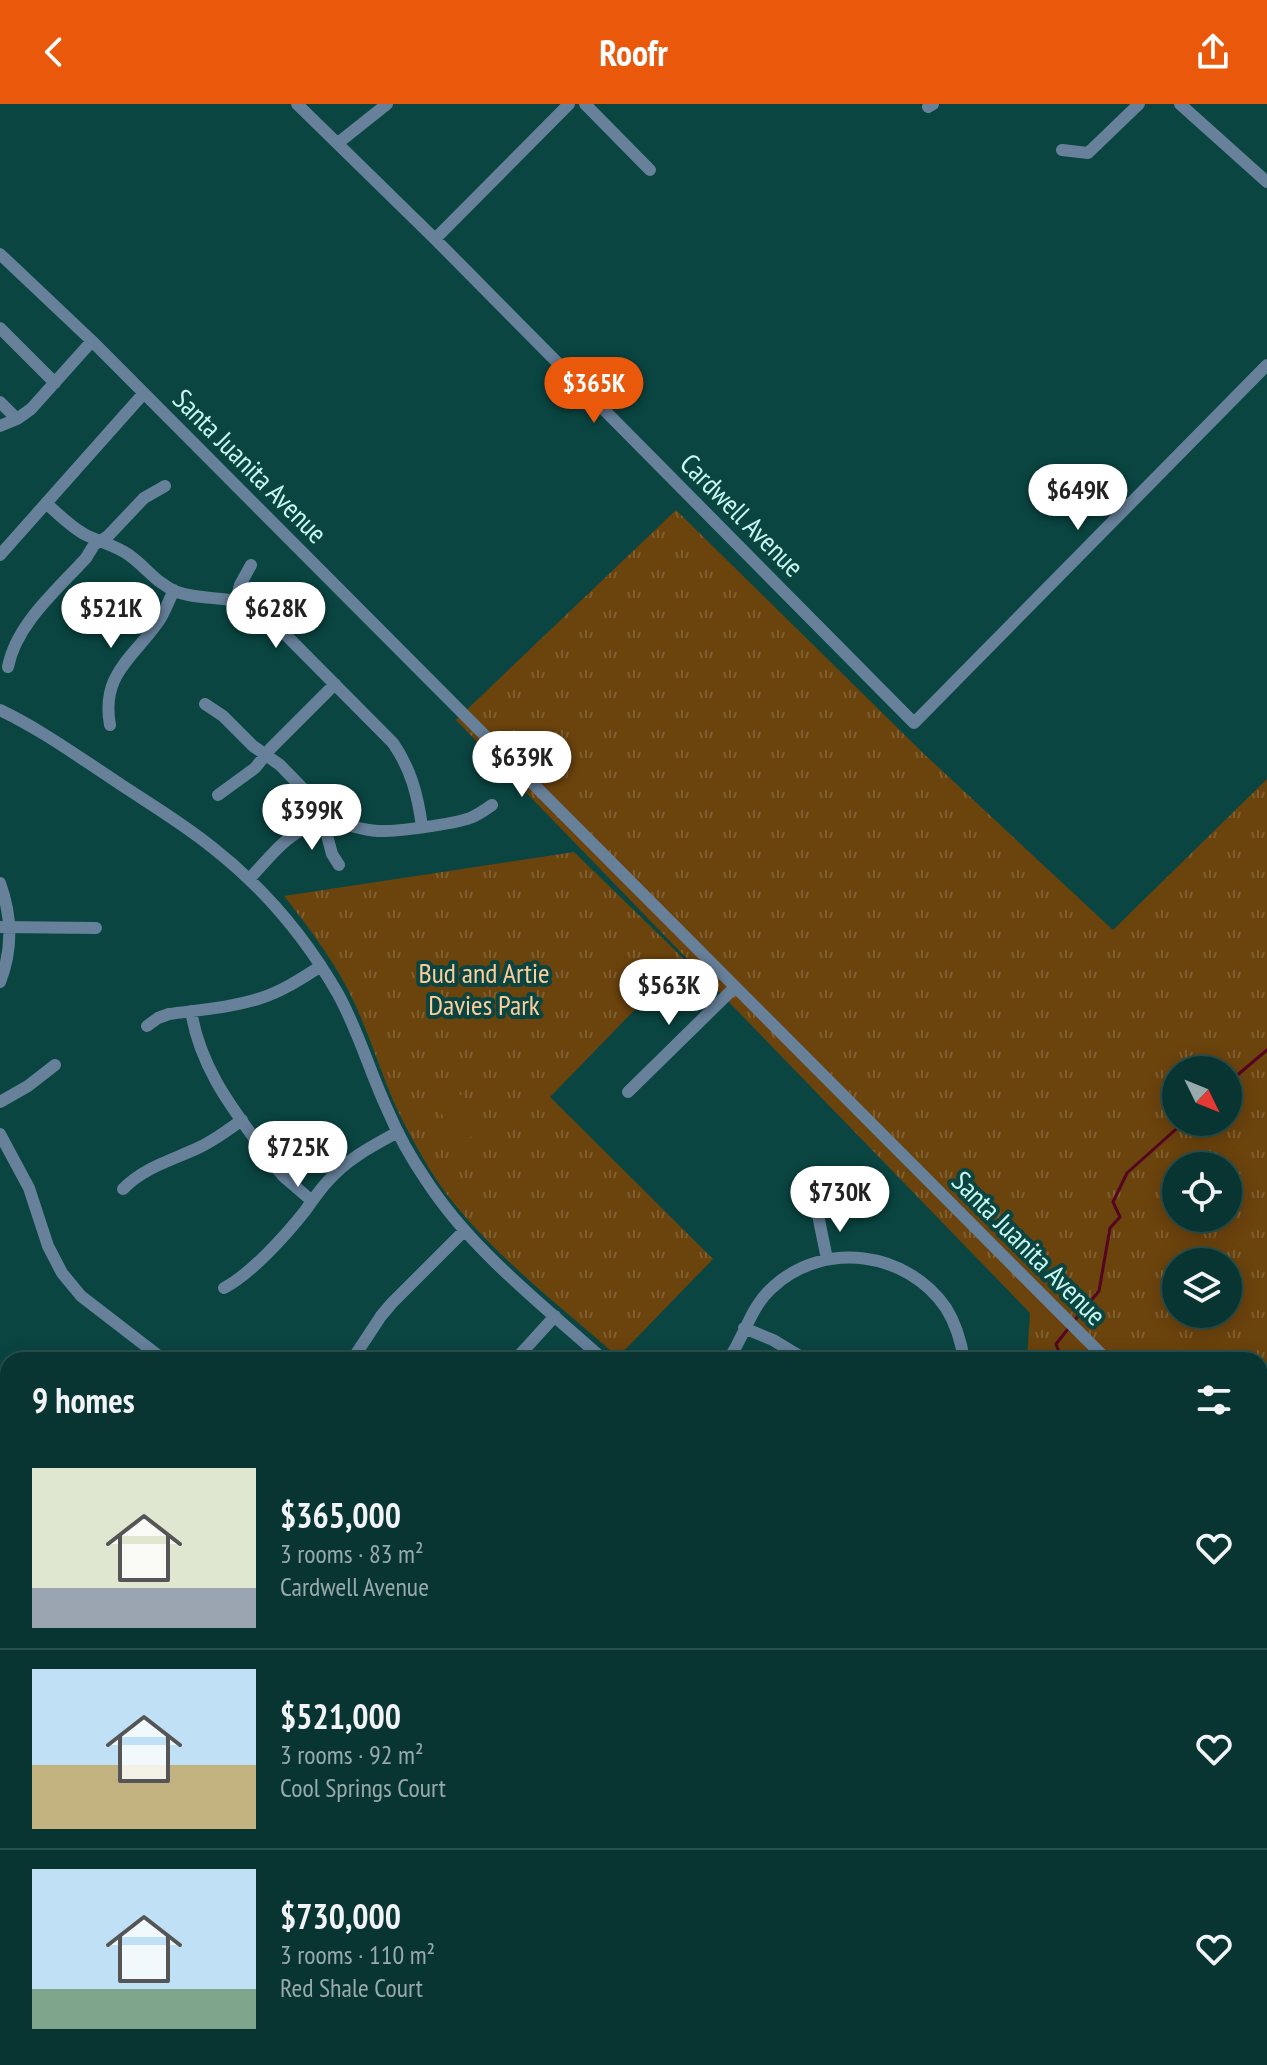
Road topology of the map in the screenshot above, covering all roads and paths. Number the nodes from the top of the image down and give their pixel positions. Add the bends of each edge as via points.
1 (297, 104) edge
2 (387, 104) edge
3 (569, 104) edge
4 (585, 104) edge
5 (1139, 104) edge
6 (1180, 104) edge
7 (338, 143) junction
8 (1062, 150) dead end
9 (650, 170) dead end
10 (1267, 182) edge
11 (435, 239) junction
12 (0, 254) edge
13 (0, 328) edge
14 (92, 341) junction
15 (1267, 365) edge
16 (55, 383) junction
17 (144, 393) junction
18 (0, 402) edge
19 (17, 419) junction
20 (0, 426) edge
21 (165, 486) dead end
22 (46, 503) junction
23 (100, 541) junction
24 (0, 555) edge
25 (251, 565) dead end
26 (174, 590) junction
27 (236, 600) junction
28 (8, 667) dead end
29 (335, 684) junction
30 (205, 704) dead end
31 (0, 710) edge
32 (110, 725) dead end
33 (266, 755) junction
34 (218, 795) dead end
35 (492, 805) dead end
36 (324, 823) junction
37 (422, 827) junction
38 (339, 865) dead end
39 (249, 879) junction
40 (0, 883) edge
41 (5, 927) edge
42 (96, 928) dead end
43 (321, 966) junction
44 (0, 982) edge
45 (735, 987) junction
46 (191, 1011) junction
47 (147, 1026) dead end
48 (55, 1065) dead end
49 (628, 1092) dead end
50 (0, 1102) edge
51 (242, 1120) junction
52 (398, 1132) junction
53 (0, 1134) edge
54 (123, 1189) dead end
55 (312, 1201) junction
56 (818, 1215) dead end
57 (464, 1231) junction
58 (827, 1259) junction
59 (224, 1288) dead end
60 (555, 1316) junction
61 (744, 1328) junction
62 (153, 1352) edge
63 (357, 1352) edge
64 (522, 1352) edge
65 (595, 1352) edge
66 (732, 1352) edge
67 (794, 1352) edge
68 (963, 1352) edge
69 (1099, 1352) edge

1 - 7 street, Cardwell Avenue
2 - 7 street
3 - 11 street
4 - 9 street
5 - 8 street via 1088,153
6 - 10 street
7 - 11 street, Cardwell Avenue
11 - 15 street, Cardwell Avenue via 914,723
12 - 14 street, Santa Juanita Avenue
13 - 16 street
14 - 16 street
14 - 17 street, Santa Juanita Avenue
16 - 19 street
17 - 22 street
17 - 45 street, Santa Juanita Avenue
18 - 19 street
19 - 20 street
21 - 23 street via 144,498
22 - 23 street
22 - 24 street
23 - 26 street via 128,554
23 - 28 street via 24,628
25 - 27 street
26 - 27 street
26 - 32 street via 156,625 114,678 108,701
27 - 29 street via 265,614
29 - 33 street
29 - 37 street via 401,754 414,784
30 - 33 street
31 - 39 street via 192,832
33 - 34 street
33 - 36 street via 310,795
35 - 37 street via 462,820
36 - 37 street via 378,831
36 - 38 street
36 - 39 street via 292,836
39 - 43 street
40 - 41 street via 8,910
41 - 42 street
41 - 44 street via 8,959
43 - 46 street via 262,998
43 - 52 street via 354,1026
45 - 49 street
45 - 69 street, Santa Juanita Avenue
46 - 47 street via 158,1018
46 - 51 street via 204,1059
48 - 50 street
51 - 54 street via 199,1147 148,1169
51 - 55 street via 283,1176
52 - 55 street via 347,1163
52 - 57 street
53 - 62 street via 29,1188 54,1260 71,1285
55 - 59 street via 250,1270
56 - 58 street
57 - 60 street
57 - 63 street via 392,1303
58 - 61 street via 798,1269 772,1288
58 - 68 street via 876,1259 906,1271 946,1308
60 - 64 street
60 - 65 street
61 - 66 street
61 - 67 street

